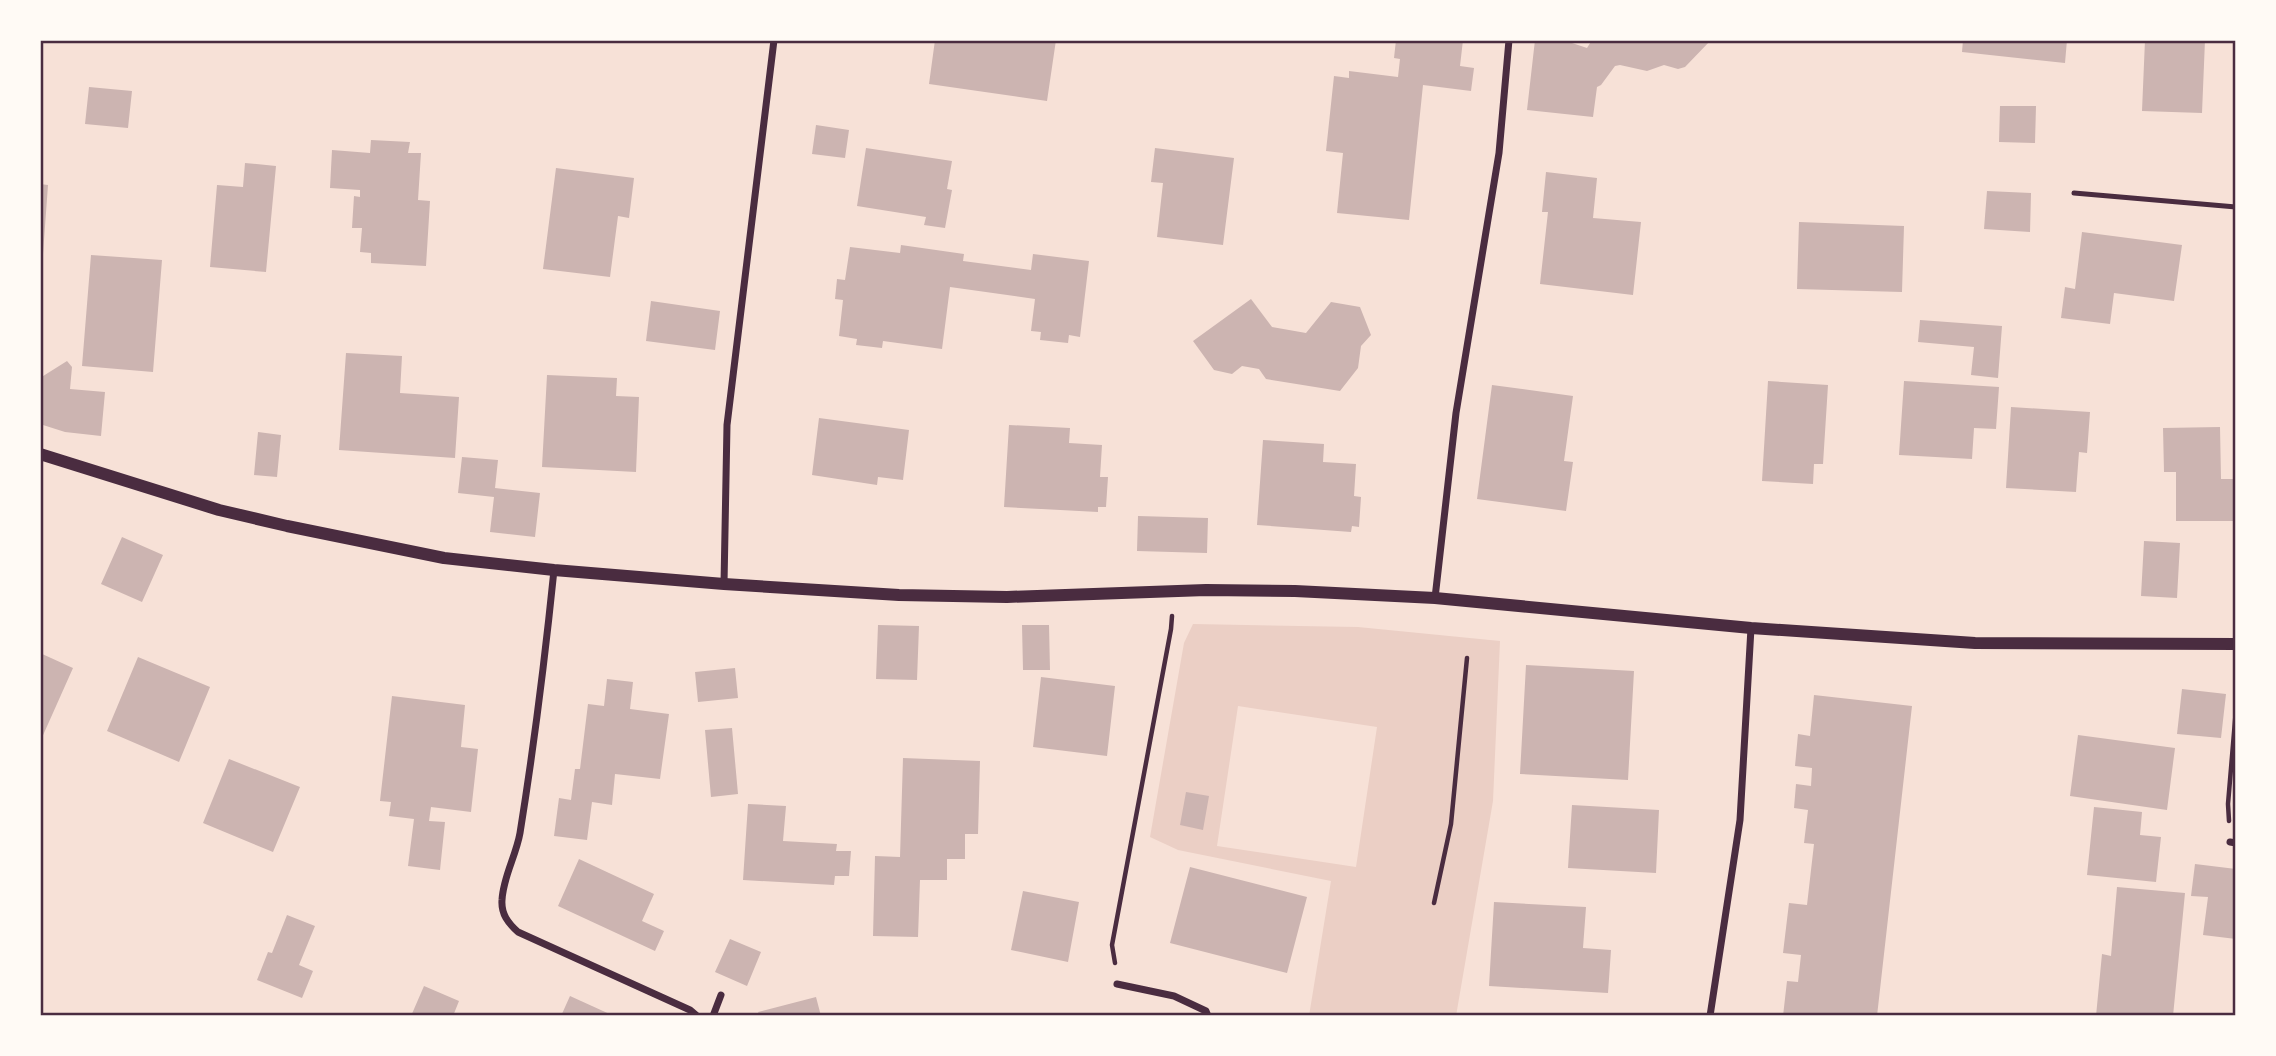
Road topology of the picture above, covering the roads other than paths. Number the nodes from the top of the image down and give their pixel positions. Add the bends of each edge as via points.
1 (775, 40) edge
2 (1509, 40) edge
3 (2074, 193) dead end
4 (2236, 206) edge
5 (40, 454) edge
6 (554, 570) junction
7 (723, 584) junction
8 (1435, 597) junction
9 (1751, 628) junction
10 (2236, 644) edge
11 (1117, 984) road end
12 (721, 995) dead end
13 (697, 1016) edge
14 (713, 1016) edge
15 (1208, 1016) edge
16 (1710, 1016) edge

1 - 7 street via 727,425
2 - 8 street via 1499,153 1456,413
3 - 4 lane
5 - 6 street via 192,502 287,526 444,558
6 - 7 street
6 - 13 street via 535,733 502,910 518,932
7 - 8 street via 1007,597 1173,591
8 - 9 street
9 - 10 street via 1975,643
9 - 16 street via 1740,820
11 - 15 street via 1174,996
12 - 14 street

